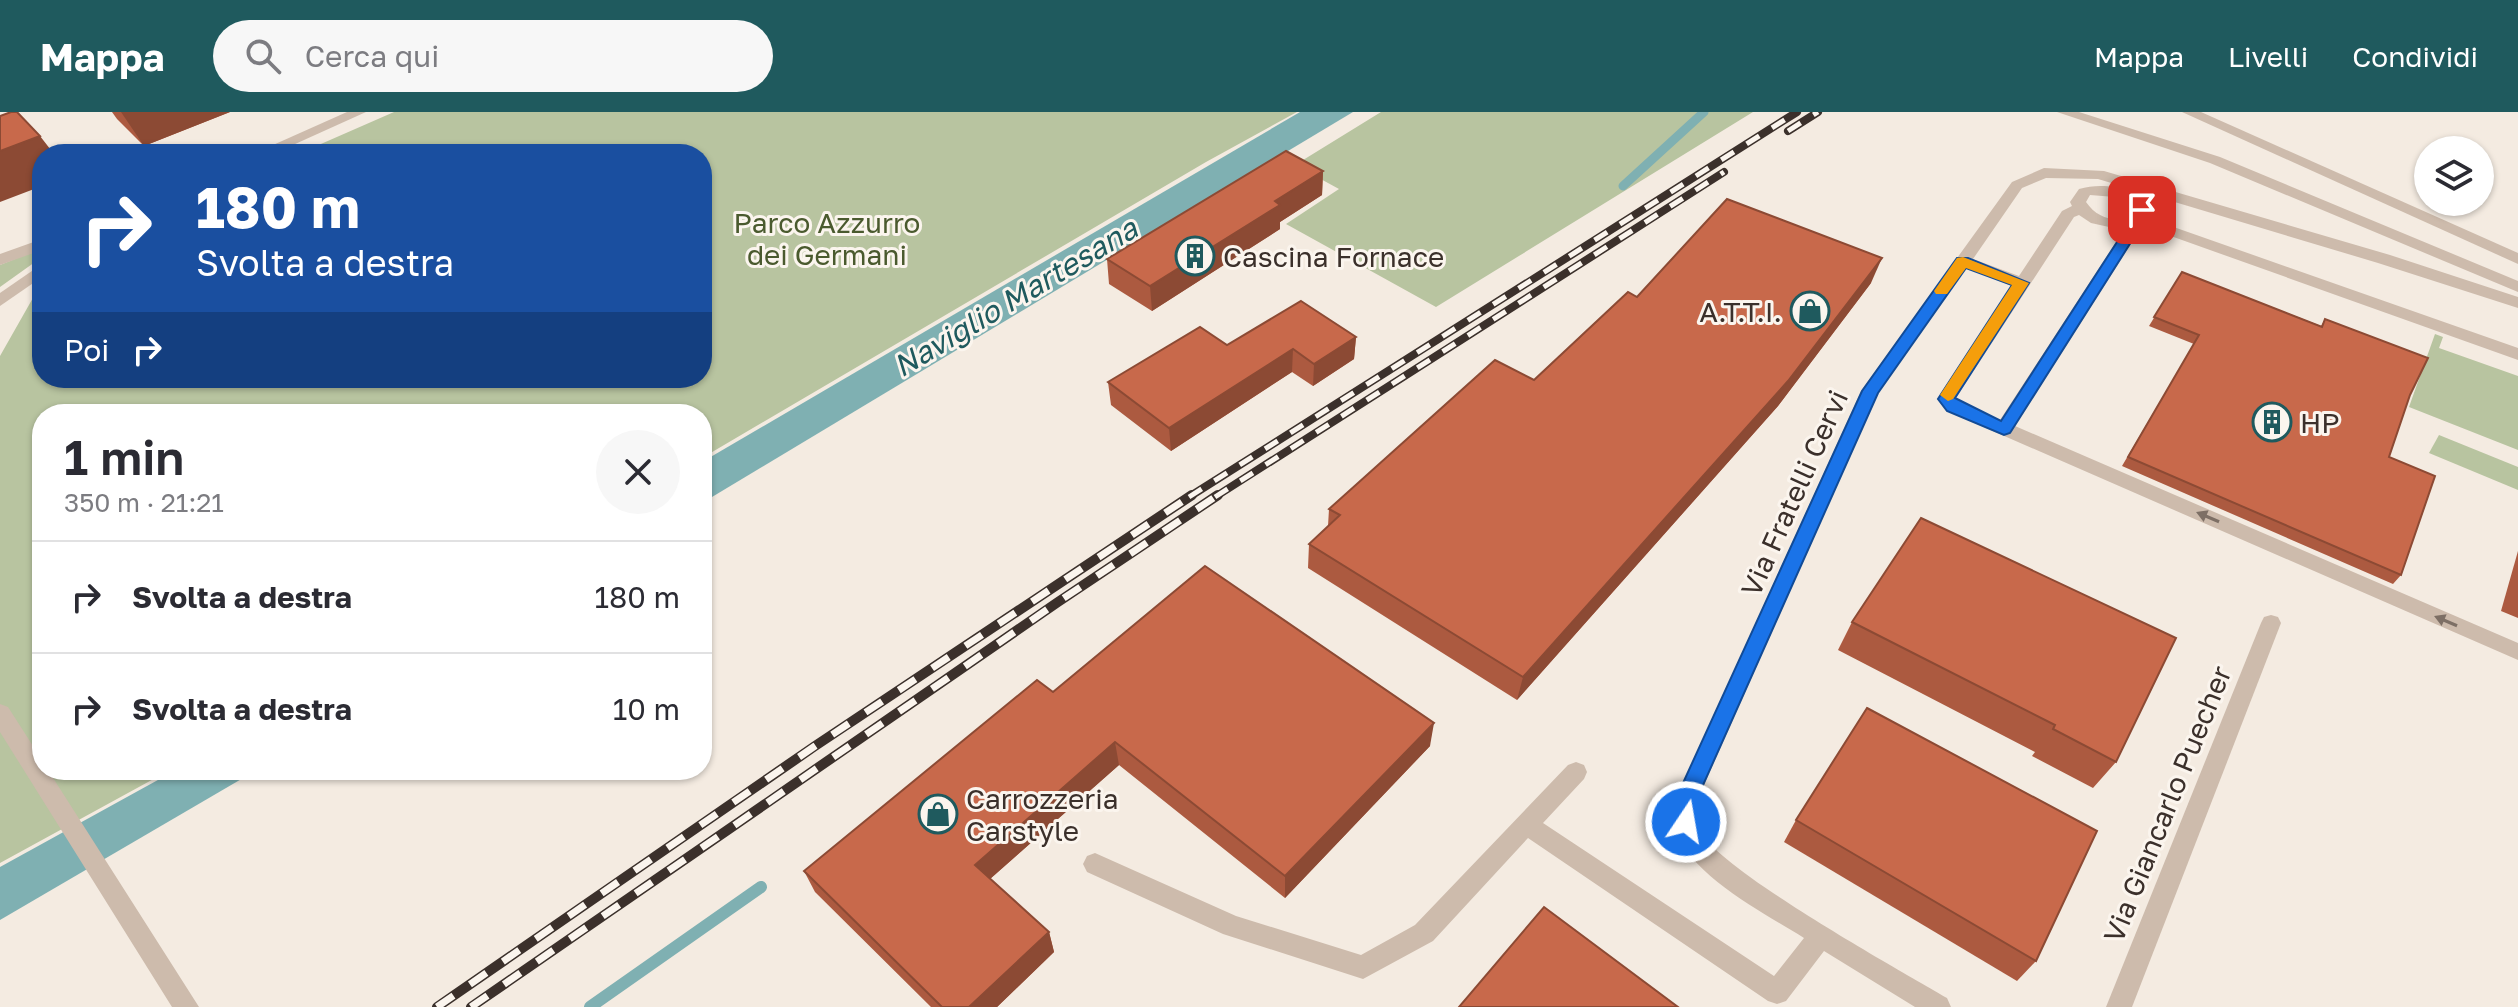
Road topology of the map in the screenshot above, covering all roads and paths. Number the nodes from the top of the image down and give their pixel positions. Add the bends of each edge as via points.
1 (359, 112) edge
2 (376, 112) edge
3 (2064, 112) edge
4 (2189, 112) edge
5 (284, 144) edge
6 (301, 144) edge
7 (2080, 208) junction
8 (2133, 223) junction
9 (2469, 239) junction
10 (32, 248) edge
11 (2518, 259) edge
12 (0, 260) edge
13 (1963, 261) junction
14 (2518, 267) edge
15 (32, 277) edge
16 (2021, 283) junction
17 (2518, 287) edge
18 (0, 301) edge
19 (2518, 303) edge
20 (2518, 354) edge
21 (2004, 429) junction
22 (2271, 623) dead end
23 (2518, 652) edge
24 (0, 713) edge
25 (32, 764) edge
26 (1576, 772) dead end
27 (42, 780) edge
28 (1529, 826) junction
29 (1095, 864) dead end
30 (1822, 935) junction
31 (186, 1007) edge
32 (1938, 1007) edge
33 (2119, 1007) edge

1 - 5 street
2 - 6 street
3 - 17 street via 2215,160
4 - 9 street
7 - 8 street via 2105,223
7 - 8 street via 2084,192 2112,191 2138,204 2143,215
7 - 16 street via 2068,214
8 - 20 street
8 - 21 street
9 - 11 street
9 - 14 street
10 - 12 street
13 - 16 street
13 - 19 street, Via Fratelli Cervi via 2017,185 2038,174 2079,171
13 - 30 street, Via Fratelli Cervi via 1870,391 1689,794 1687,829 1697,847 1733,880
15 - 18 street
16 - 21 street via 1946,399
23 -> 21 street
22 - 33 street, Via Giancarlo Puecher
24 - 25 street
26 - 28 street
27 - 31 street
28 - 29 street via 1424,933 1363,967 1232,926
28 - 30 street via 1777,992
30 - 32 street

